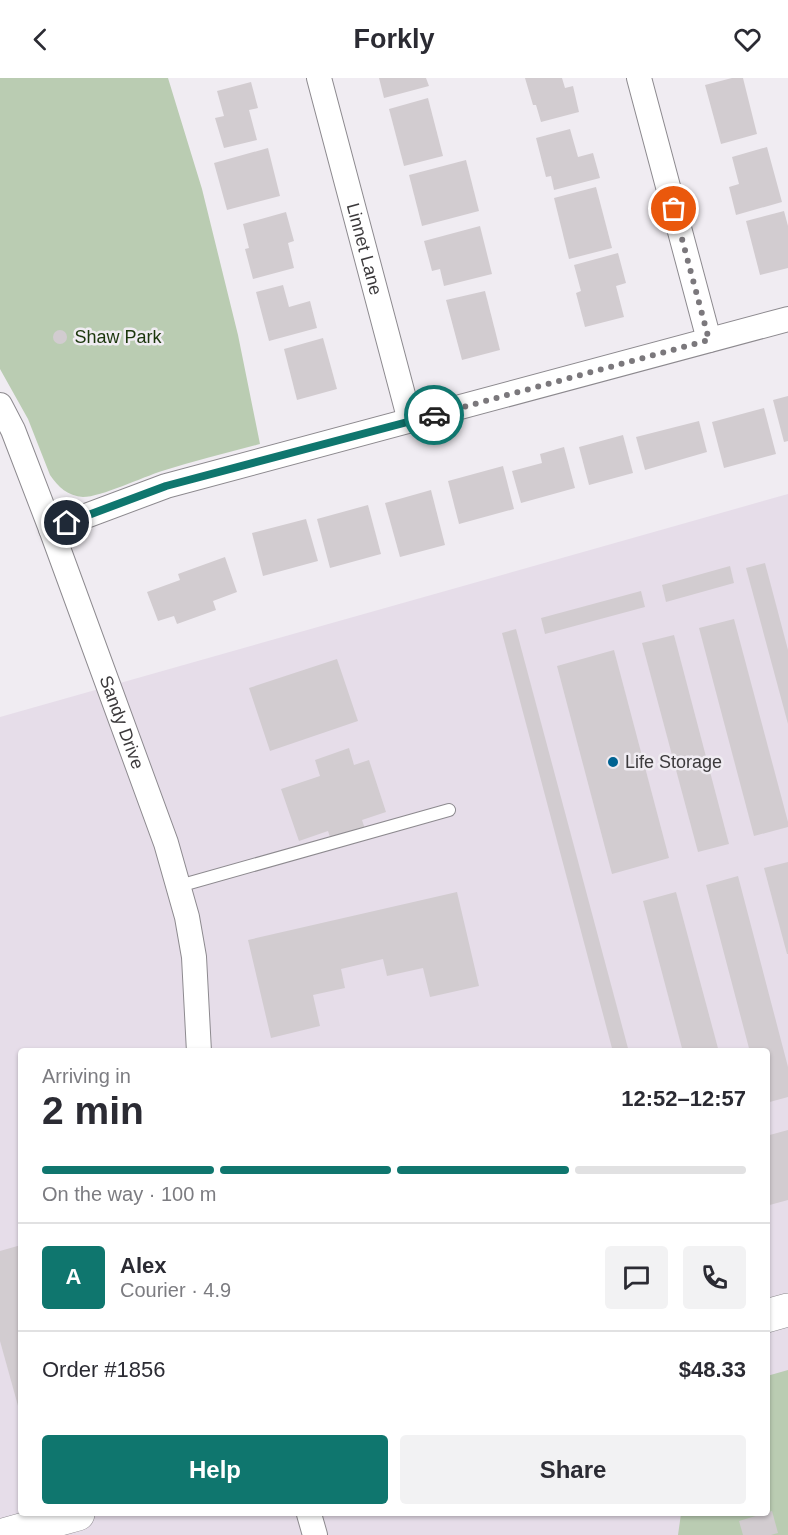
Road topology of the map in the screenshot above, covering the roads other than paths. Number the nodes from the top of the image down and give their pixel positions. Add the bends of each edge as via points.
1 (319, 78) edge
2 (639, 78) edge
3 (788, 319) edge
4 (709, 340) junction
5 (0, 405) edge
6 (410, 422) junction
7 (51, 529) junction
8 (449, 810) dead end
9 (179, 886) junction
10 (199, 1048) edge
11 (788, 1310) edge
12 (770, 1315) edge
13 (71, 1516) edge
14 (310, 1516) edge
15 (3, 1535) edge
16 (315, 1535) edge

1 - 6 street, Linnet Lane
2 - 4 street
3 - 4 street
4 - 6 street
5 - 7 street, Sandy Drive
6 - 7 street via 166,486
7 - 9 street, Sandy Drive
8 - 9 lane
9 - 10 street, Sandy Drive via 194,957
11 - 12 main road
13 - 15 main road
14 - 16 street

